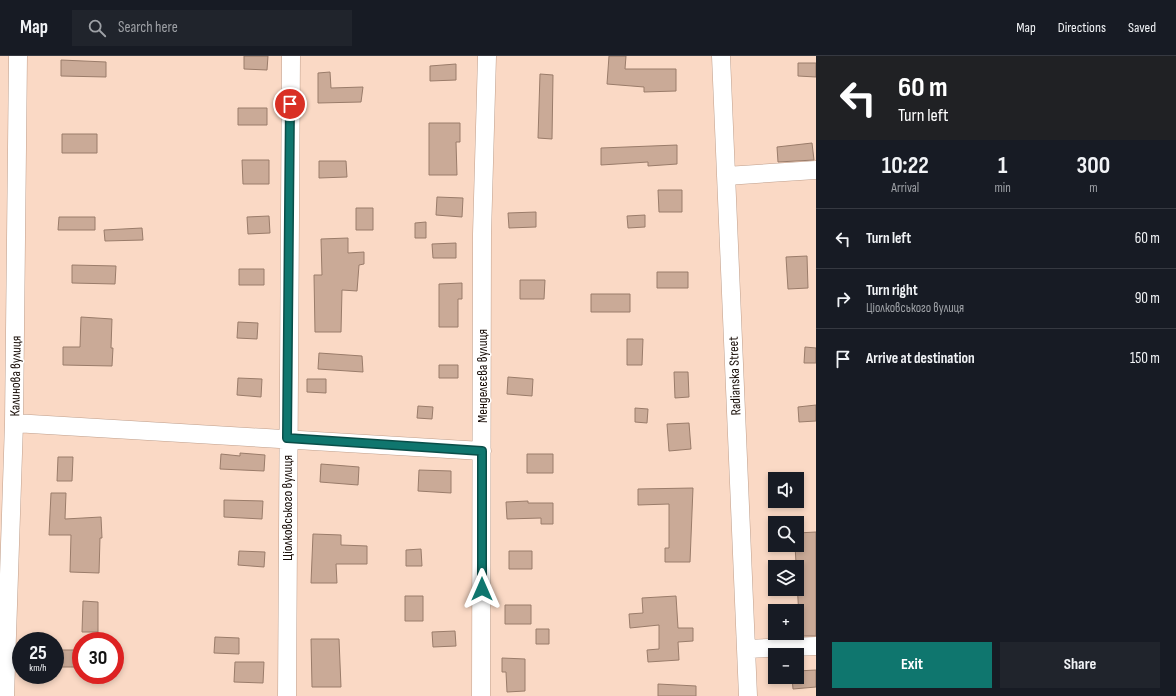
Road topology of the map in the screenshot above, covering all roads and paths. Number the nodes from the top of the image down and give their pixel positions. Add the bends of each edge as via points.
1 (18, 56) edge
2 (291, 56) edge
3 (487, 56) edge
4 (721, 56) edge
5 (816, 170) edge
6 (726, 176) junction
7 (14, 423) junction
8 (287, 438) junction
9 (482, 451) junction
10 (816, 646) edge
11 (746, 649) junction
12 (5, 696) edge
13 (287, 696) edge
14 (481, 696) edge
15 (748, 696) edge

1 - 7 street, Калинова вулиця
2 - 8 street, Ціолковського вулиця
3 - 9 street, Менделєєва вулиця via 482,234
4 - 6 street, Radianska Street
5 - 6 street
6 - 11 street, Radianska Street
7 - 8 street
7 - 12 street, Калинова вулиця
8 - 9 street
8 - 13 street, Ціолковського вулиця
9 - 14 street, Менделєєва вулиця
10 - 11 street
11 - 15 street, Radianska Street

